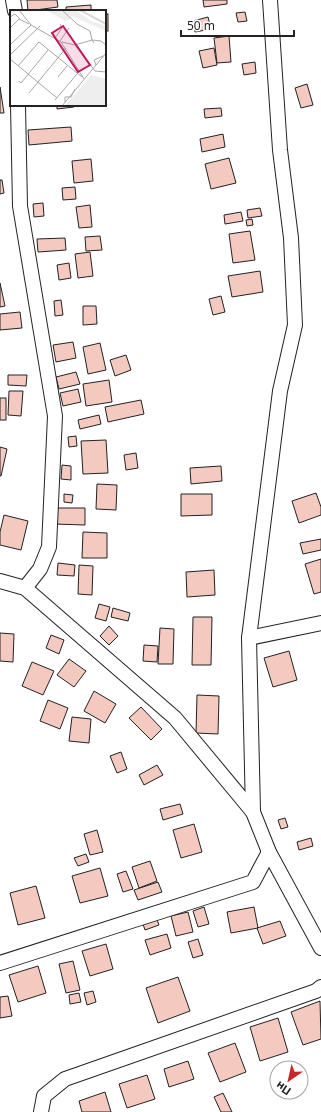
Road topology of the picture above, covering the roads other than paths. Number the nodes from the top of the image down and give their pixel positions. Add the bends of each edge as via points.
1 (13, 0) edge
2 (270, 0) edge
3 (15, 10) edge
4 (18, 106) edge
5 (0, 581) edge
6 (25, 588) junction
7 (321, 623) edge
8 (249, 638) junction
9 (253, 812) junction
10 (269, 852) junction
11 (321, 948) edge
12 (0, 963) edge
13 (321, 987) edge
14 (41, 1112) edge

1 - 3 street
2 - 8 street via 280,150 291,238 295,325 280,390
4 - 6 street via 20,206 55,416 49,547 40,569
5 - 6 street
6 - 9 street via 175,718
7 - 8 street
8 - 9 street
9 - 10 street
10 - 11 street
10 - 12 street via 253,882
13 - 14 street via 316,991 65,1079 44,1096

